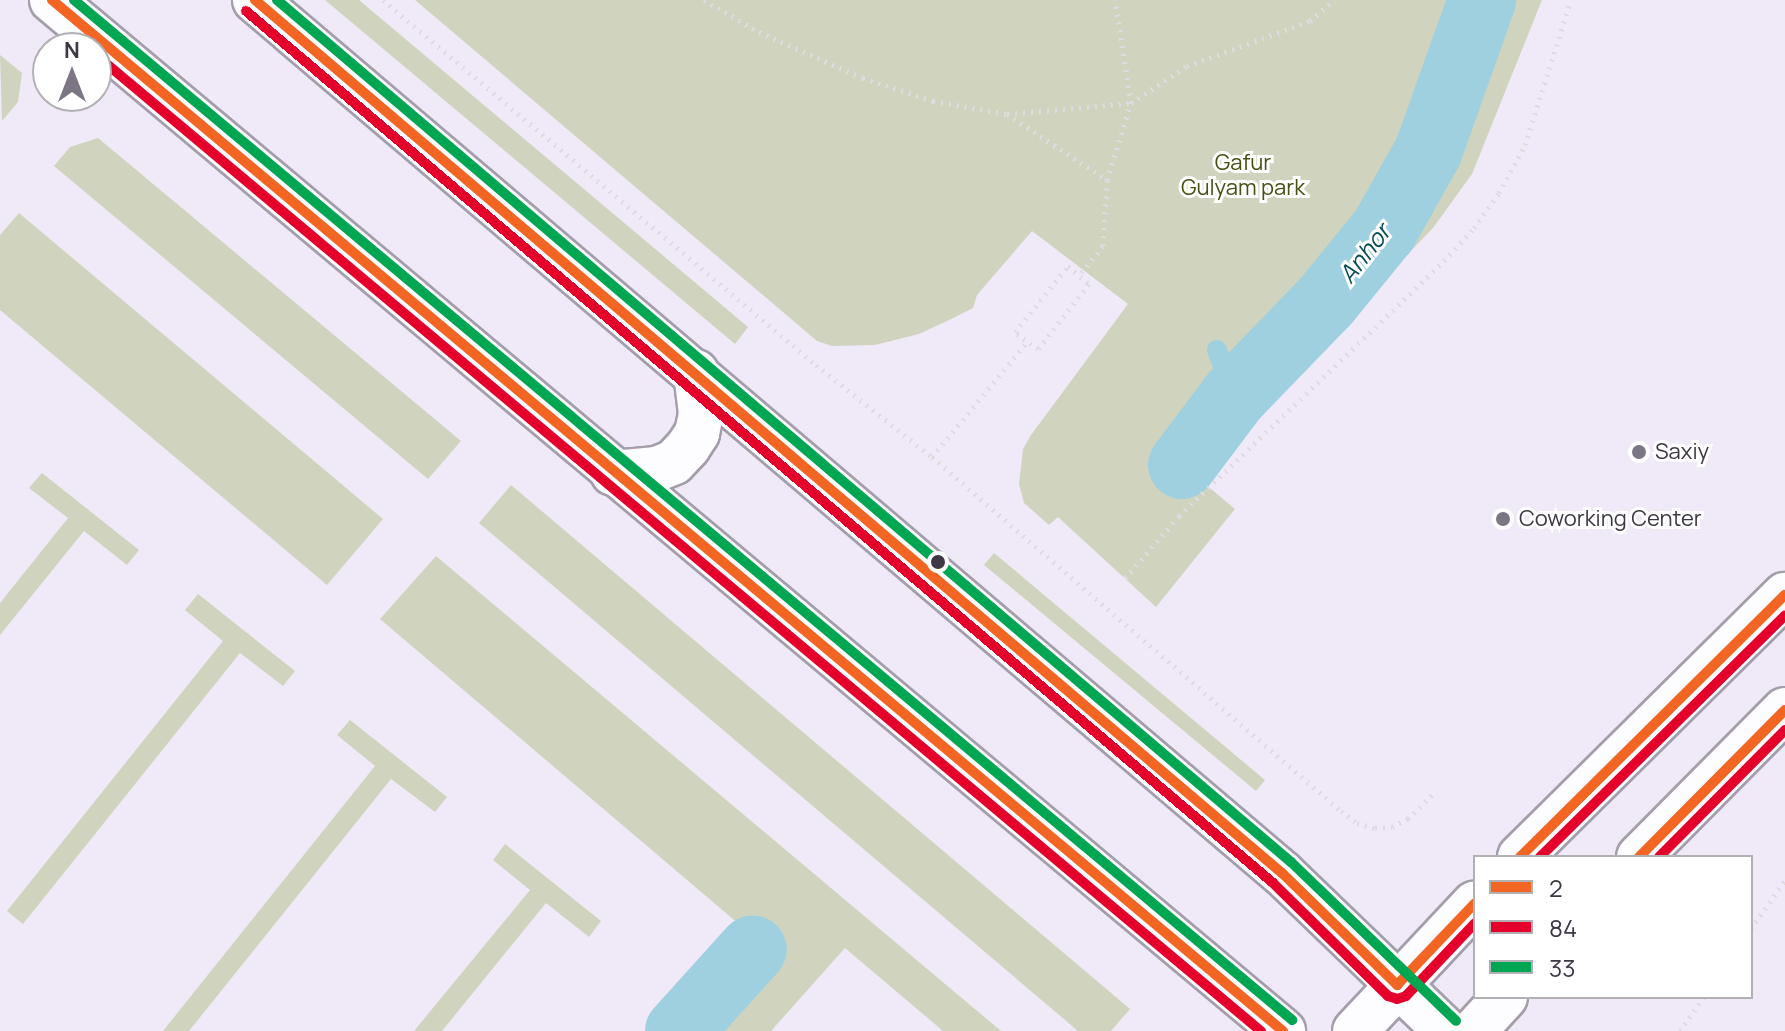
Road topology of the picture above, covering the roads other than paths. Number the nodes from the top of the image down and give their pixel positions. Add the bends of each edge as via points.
1 (52, 0) edge
2 (255, 0) edge
3 (696, 372) junction
4 (613, 473) junction
5 (1785, 595) edge
6 (1785, 710) edge
7 (1522, 855) edge
8 (1641, 855) edge
9 (1473, 905) edge
10 (1397, 985) junction
11 (1503, 999) edge
12 (1283, 1031) edge
13 (1355, 1031) edge
14 (1446, 1031) edge
15 (1474, 1031) edge

1 - 4 main road
2 - 3 main road
3 - 4 main road via 701,414 688,447 674,462 657,469
3 - 10 main road via 1282,873
4 - 12 main road
5 - 7 main road
6 - 8 main road
9 - 10 main road
10 - 13 main road
10 - 14 main road
11 - 15 main road

